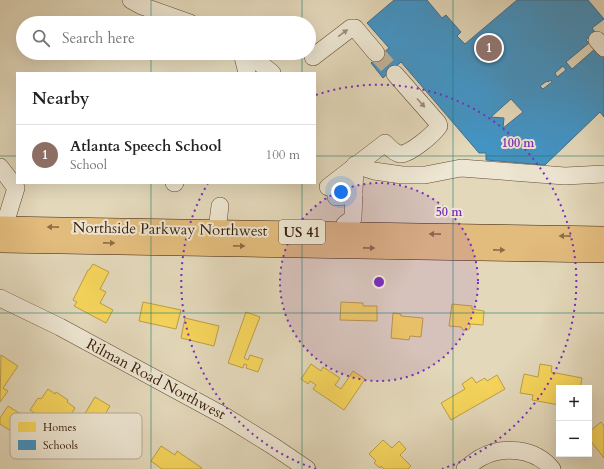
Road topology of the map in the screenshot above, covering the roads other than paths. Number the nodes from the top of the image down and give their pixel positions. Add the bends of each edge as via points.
1 (131, 0) edge
2 (170, 16) edge
3 (376, 53) tunnel mouth
4 (316, 55) edge
5 (244, 60) edge
6 (256, 60) edge
7 (247, 72) edge
8 (271, 72) edge
9 (395, 74) tunnel mouth
10 (355, 165) junction
11 (0, 167) edge
12 (604, 174) edge
13 (425, 175) junction
14 (355, 191) junction
15 (220, 206) dead end
16 (218, 230) junction
17 (1, 232) edge
18 (345, 235) junction
19 (604, 237) edge
20 (604, 252) edge
21 (0, 298) edge
22 (307, 469) edge
23 (465, 469) edge
24 (552, 469) edge

1 - 2 street
4 -> 3 street via 351,28 355,28
5 - 7 street
6 - 8 street
9 -> 10 street via 439,126 410,151 400,154 385,142
10 - 13 street via 402,175
10 - 14 street
10 - 14 street via 332,192
11 - 17 street via 16,188
12 - 13 street via 565,176 461,168
13 - 14 street via 404,183 373,180 360,183
14 - 18 street via 353,218
15 - 16 street
16 -> 17 main road, Northside Parkway Northwest / US 41
16 - 18 main road, Northside Parkway Northwest / US 41
17 -> 18 main road, Northside Parkway Northwest / US 41
19 -> 18 main road, Northside Parkway Northwest / US 41
18 -> 20 main road, Northside Parkway Northwest / US 41
21 - 22 street, Rilman Road Northwest via 60,327 226,417
23 - 24 street via 481,457 499,450 519,450 534,455

